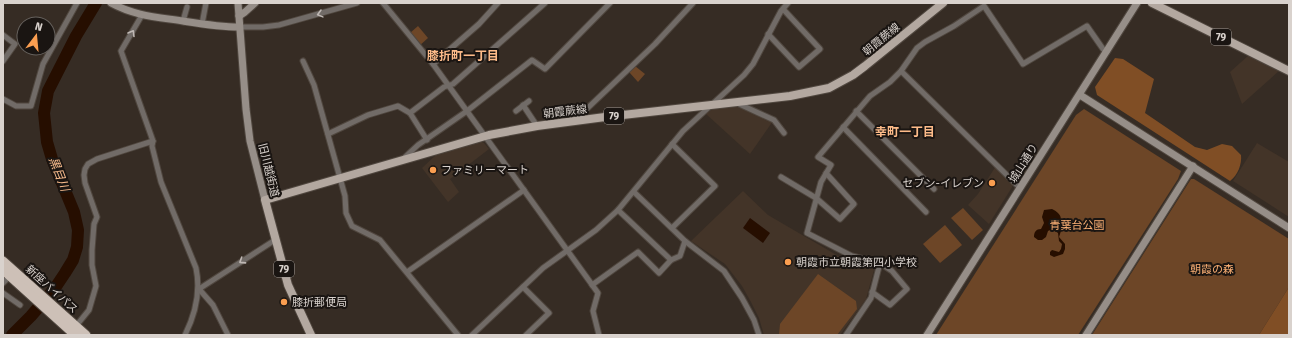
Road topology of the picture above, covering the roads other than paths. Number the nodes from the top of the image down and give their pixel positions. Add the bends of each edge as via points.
1 (77, 3) edge
2 (111, 3) edge
3 (206, 3) edge
4 (238, 3) edge
5 (255, 3) edge
6 (357, 3) edge
7 (383, 3) edge
8 (498, 3) edge
9 (545, 3) edge
10 (610, 3) edge
11 (693, 3) edge
12 (788, 3) edge
13 (944, 3) edge
14 (1137, 3) edge
15 (1152, 3) edge
16 (987, 5) edge
17 (187, 7) dead end
18 (783, 9) junction
19 (142, 15) junction
20 (239, 16) junction
21 (183, 21) junction
22 (202, 24) junction
23 (239, 27) junction
24 (768, 34) junction
25 (3, 35) edge
26 (1107, 52) junction
27 (3, 60) edge
28 (303, 61) dead end
29 (433, 64) junction
30 (901, 71) junction
31 (1289, 71) edge
32 (448, 86) junction
33 (1080, 95) junction
34 (3, 98) edge
35 (528, 101) dead end
36 (735, 102) junction
37 (713, 104) junction
38 (524, 105) junction
39 (466, 111) junction
40 (516, 111) dead end
41 (856, 112) junction
42 (410, 113) junction
43 (573, 122) junction
44 (537, 126) junction
45 (843, 126) junction
46 (784, 132) dead end
47 (328, 134) junction
48 (484, 136) junction
49 (426, 140) junction
50 (153, 141) junction
51 (672, 144) junction
52 (404, 159) junction
53 (1193, 166) junction
54 (826, 173) junction
55 (781, 177) dead end
56 (340, 178) junction
57 (1020, 188) junction
58 (934, 189) dead end
59 (524, 190) junction
60 (634, 192) junction
61 (816, 198) junction
62 (265, 200) junction
63 (618, 210) junction
64 (926, 212) dead end
65 (672, 228) junction
66 (1289, 228) edge
67 (275, 240) junction
68 (685, 241) junction
69 (567, 250) junction
70 (671, 260) junction
71 (3, 262) edge
72 (880, 263) junction
73 (407, 272) junction
74 (6, 273) edge
75 (3, 283) edge
76 (592, 285) junction
77 (523, 287) junction
78 (199, 289) junction
79 (32, 292) junction
80 (872, 292) junction
81 (3, 293) edge
82 (20, 305) dead end
83 (76, 331) edge
84 (476, 334) edge
85 (86, 335) edge
86 (185, 335) edge
87 (228, 335) edge
88 (311, 335) edge
89 (458, 335) edge
90 (526, 335) edge
91 (600, 335) edge
92 (759, 335) edge
93 (846, 335) edge
94 (927, 335) edge
95 (1086, 335) edge

1 - 34 street via 43,64 31,106 16,106
2 - 19 street
3 - 22 street
4 - 20 street, 旧川越街道
5 - 20 street
6 -> 23 street via 279,25 263,28
7 - 29 street
8 - 29 street via 479,24
9 - 32 street
10 - 39 street via 545,69 532,60
11 - 43 street via 650,49
12 - 18 street
13 - 36 main road, 朝霞蕨線 / 79 via 837,85 816,92
14 - 26 street, 城山通り
15 - 31 main road, 79
16 - 26 street via 1023,64 1087,26 1102,49
16 - 30 street via 917,48
17 - 21 street
18 - 24 street
18 - 24 street via 820,49 799,67
19 - 21 street
50 -> 19 street via 121,51
20 - 23 street, 旧川越街道
21 - 22 street
22 - 23 street
23 - 62 street, 旧川越街道 via 250,141
24 - 37 street via 753,64
25 - 27 street via 15,44
26 - 33 street, 城山通り
28 - 47 street via 314,85
29 - 32 street
30 - 41 street via 870,96
30 - 57 street
32 - 39 street
32 - 42 street
33 - 53 street
33 - 57 street, 城山通り
35 - 38 street
36 - 37 main road, 朝霞蕨線 / 79
36 - 46 street via 774,120
37 - 43 main road, 朝霞蕨線 / 79
37 - 51 street
38 - 40 street
38 - 44 street
39 - 48 street
39 - 49 street
41 - 45 street
41 - 58 street
42 - 47 street via 398,106 368,115
42 - 49 street
43 - 44 main road, 朝霞蕨線 / 79
44 - 48 main road, 朝霞蕨線 / 79
45 - 54 street via 818,157 830,164
45 - 64 street
47 - 56 street
48 - 52 main road, 朝霞蕨線 / 79
48 - 59 street
49 - 52 street
50 - 78 street via 161,182 196,268
50 - 83 street via 97,160 88,164 85,169 85,183 97,217 92,250 96,286 90,310
51 - 60 street
51 - 65 street via 715,186
52 - 56 main road, 朝霞蕨線 / 79
53 - 66 street
53 - 95 street
54 - 61 street
54 - 61 street via 854,204 840,218
55 - 61 street
56 - 62 main road, 朝霞蕨線 / 79
56 - 73 street via 346,213 352,226 380,240
57 - 94 street, 城山通り
59 - 69 street
59 - 73 street
60 - 63 street
60 - 65 street
61 - 72 street via 807,233 852,256
62 - 67 main road, 旧川越街道 / 79
63 - 69 street via 596,230
63 - 70 street
65 - 68 street
67 -> 78 street
67 - 88 main road, 旧川越街道 / 79 via 288,285
68 - 70 street via 680,256
68 - 92 street via 724,271 742,298
69 - 76 street
69 - 77 street
70 - 76 street via 659,273 638,252
71 - 79 highway, 新座バイパス
72 - 80 street
72 - 80 street via 892,271 907,290 890,305
73 - 89 street
74 - 75 street
74 - 79 highway, 新座バイパス
76 - 91 street via 598,293 593,312
77 - 84 street
77 - 90 street via 549,313
78 - 86 street via 192,320
78 - 87 street via 213,305
79 - 83 highway, 新座バイパス
80 - 93 street via 871,298
81 - 82 street
83 - 85 highway, 新座バイパス

